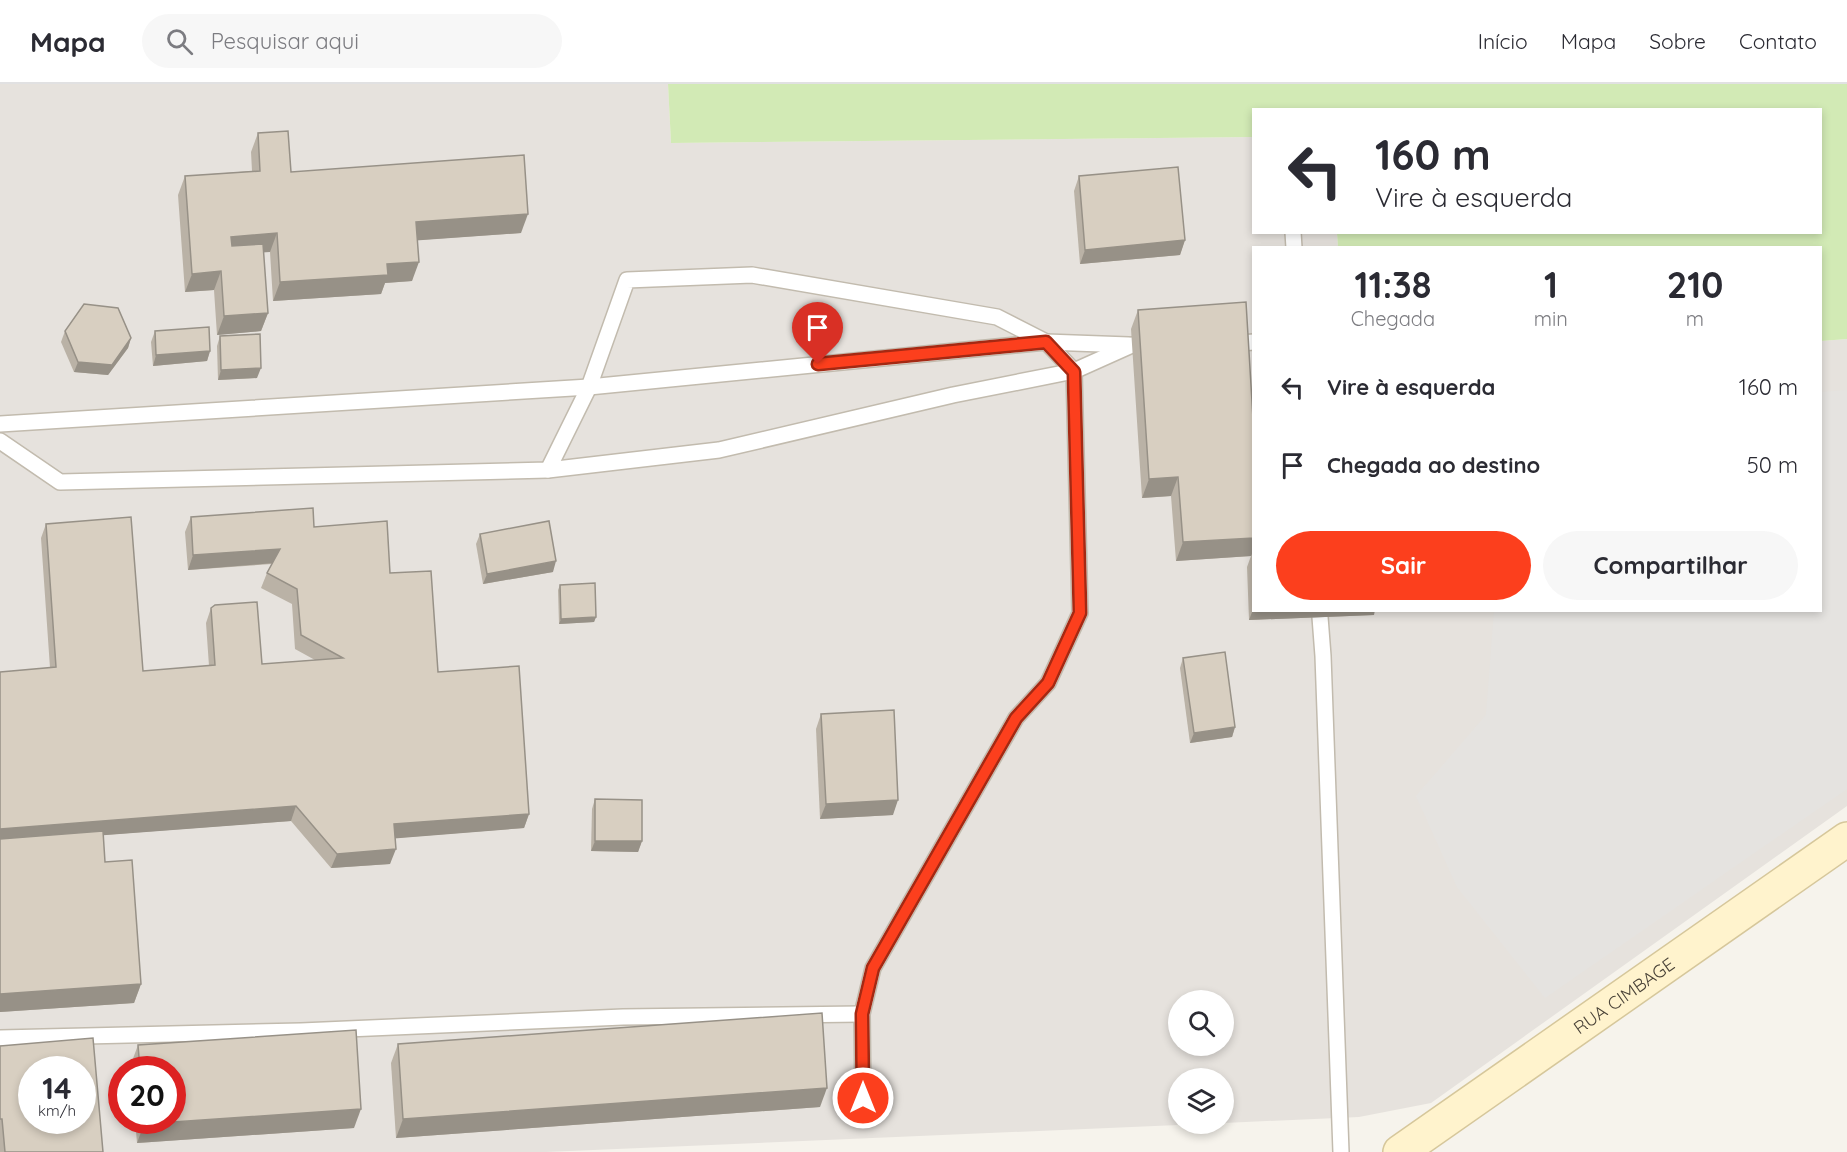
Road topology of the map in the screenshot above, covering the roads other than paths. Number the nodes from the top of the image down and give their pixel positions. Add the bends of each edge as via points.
1 (1046, 342) junction
2 (1074, 372) junction
3 (589, 387) junction
4 (0, 424) edge
5 (0, 441) edge
6 (548, 470) junction
7 (1320, 617) dead end
8 (1847, 839) edge
9 (862, 1014) junction
10 (0, 1038) edge
11 (863, 1098) dead end
12 (1341, 1152) edge
13 (1400, 1152) edge

1 - 2 lane
1 - 2 lane via 1132,345
1 - 3 lane
1 - 3 lane via 997,317 752,275 627,280
2 - 6 lane via 953,395 719,450
2 - 9 lane via 1080,613 1048,683 1016,718 873,968
3 - 4 lane
3 - 6 lane
5 - 6 lane via 60,482
7 - 12 lane
8 - 13 street, RUA CIMBAGE
9 - 10 lane via 623,1017
9 - 11 lane

